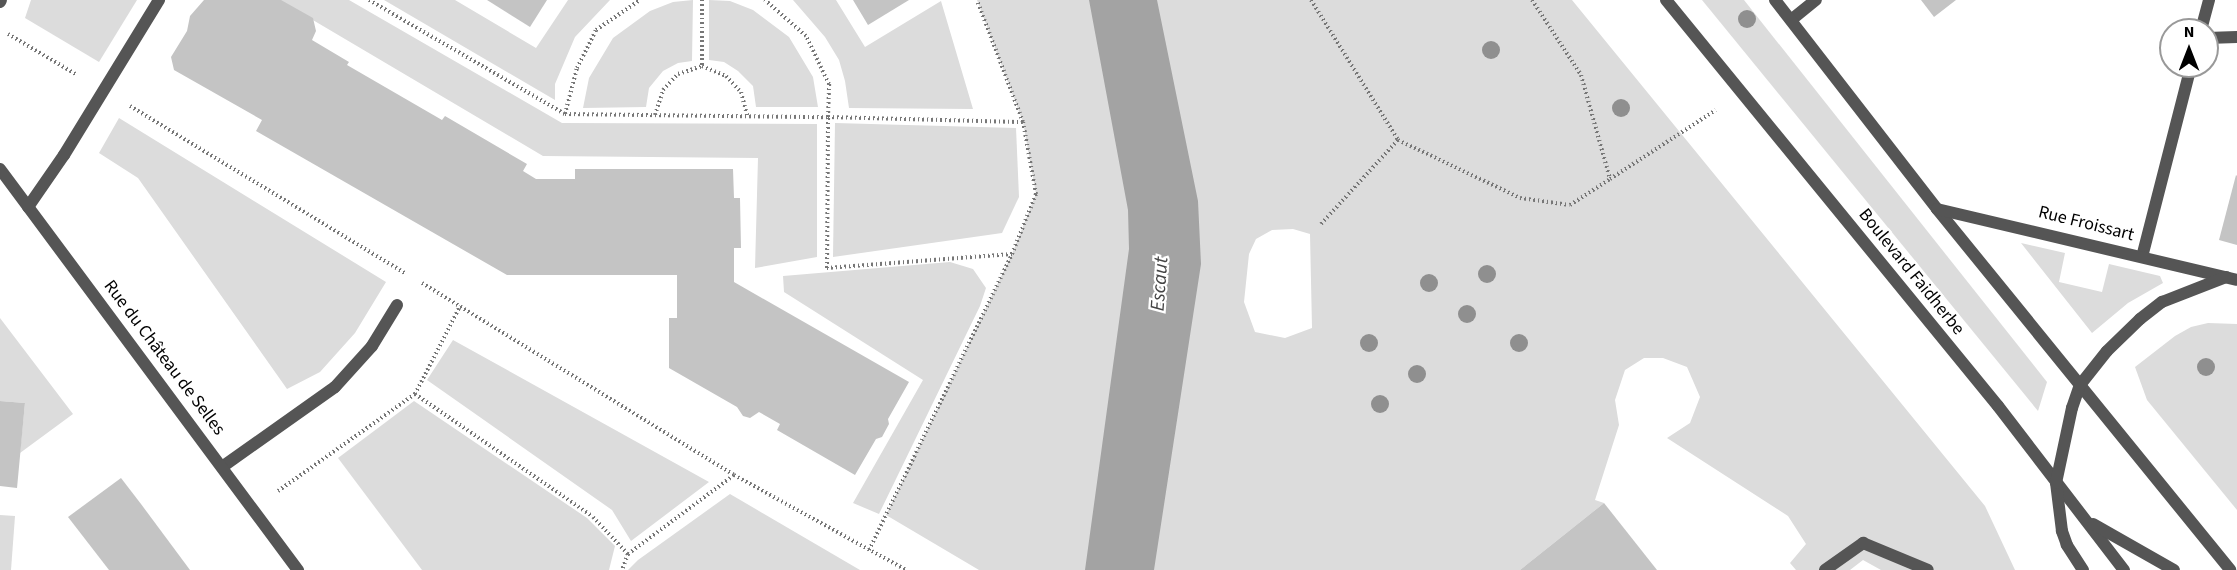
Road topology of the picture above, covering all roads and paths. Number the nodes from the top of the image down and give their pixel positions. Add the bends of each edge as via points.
1 (159, 0) edge
2 (369, 0) edge
3 (640, 0) edge
4 (702, 0) edge
5 (765, 0) edge
6 (977, 0) edge
7 (1311, 0) edge
8 (1532, 0) edge
9 (1666, 0) edge
10 (1775, 0) edge
11 (1816, 0) edge
12 (2209, 0) edge
13 (2204, 18) edge
14 (1791, 20) junction
15 (0, 29) edge
16 (2237, 37) edge
17 (2219, 38) edge
18 (702, 66) junction
19 (2189, 78) edge
20 (103, 90) junction
21 (1742, 93) junction
22 (565, 114) junction
23 (655, 115) junction
24 (747, 115) junction
25 (828, 117) junction
26 (1023, 122) junction
27 (1398, 140) junction
28 (0, 169) edge
29 (1610, 179) junction
30 (28, 207) junction
31 (1937, 209) junction
32 (1321, 224) dead end
33 (1012, 254) junction
34 (2142, 257) junction
35 (409, 275) dead end
36 (2231, 279) edge
37 (419, 282) dead end
38 (398, 305) dead end
39 (460, 306) junction
40 (2080, 385) junction
41 (415, 394) junction
42 (222, 466) junction
43 (734, 475) junction
44 (2056, 483) junction
45 (253, 510) junction
46 (2087, 520) junction
47 (870, 550) junction
48 (628, 554) junction
49 (298, 570) edge
50 (622, 570) edge
51 (906, 570) edge
52 (1825, 570) edge
53 (1928, 570) edge
54 (2083, 570) edge
55 (2124, 570) edge
56 (2174, 570) edge
57 (2230, 570) edge

1 - 20 street
2 - 22 path
3 - 22 path via 596,30 577,68
4 - 18 path
5 - 25 path via 806,36 829,84
6 - 26 path
7 - 27 path
8 - 29 path via 1581,75
9 - 21 street, Boulevard Faidherbe
10 - 14 street
11 - 14 street
12 - 13 street
14 - 31 street
15 - 20 path
16 - 17 street
18 - 23 path via 678,74 663,90
18 - 24 path via 726,76 741,92
19 - 34 street
20 - 30 street
20 - 35 path
21 - 29 path
21 - 44 street, Boulevard Faidherbe via 1998,406
22 - 23 path
23 - 24 path
24 - 25 path
25 - 26 path
25 - 33 path via 827,268
26 - 33 path via 1036,194
27 - 29 path via 1520,198 1570,205
27 - 32 path
28 - 30 street, Rue du Château de Selles
30 - 42 street, Rue du Château de Selles
31 - 34 street, Rue Froissart
31 - 40 street
33 - 47 path
34 - 36 street, Rue Froissart
36 - 40 street, Rue Froissart via 2184,292 2155,308 2107,351
37 - 39 path
38 - 42 street via 372,346 335,387
39 - 41 path
39 - 43 path
40 - 44 street
40 - 57 street
41 - 45 path
41 - 48 path via 593,517
42 - 45 street, Rue du Château de Selles
43 - 47 path
43 - 48 path
44 - 46 street, Boulevard Faidherbe
44 - 54 street via 2062,531
45 - 49 street, Rue du Château de Selles
46 - 55 street, Boulevard Faidherbe
46 - 56 street
47 - 51 path
48 - 50 path
52 - 53 street via 1863,543

